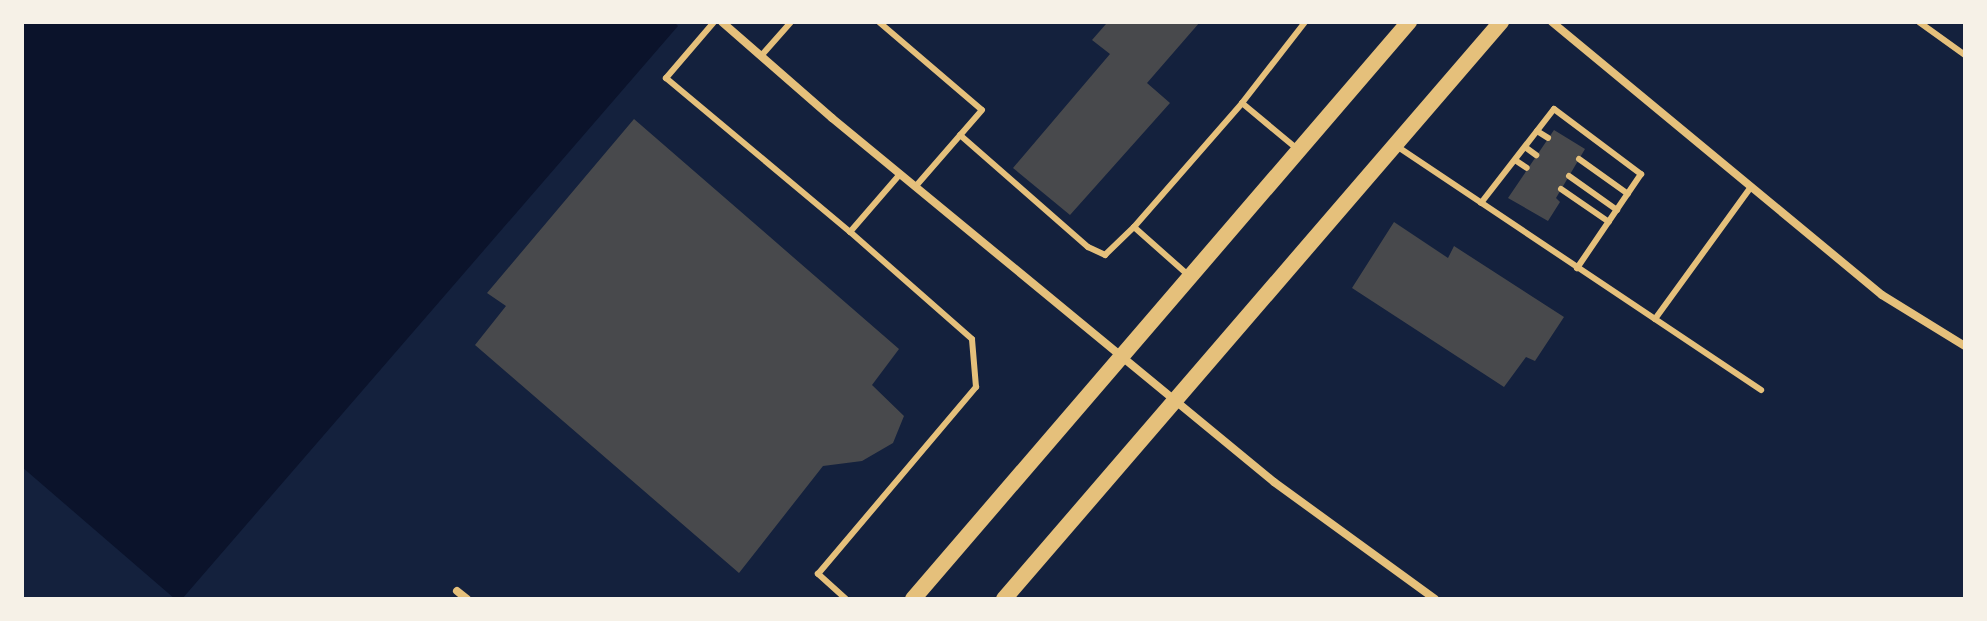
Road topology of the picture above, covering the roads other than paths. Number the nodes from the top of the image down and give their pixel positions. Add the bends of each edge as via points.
1 (714, 22) edge
2 (722, 22) edge
3 (791, 22) edge
4 (879, 22) edge
5 (1305, 22) edge
6 (1409, 22) edge
7 (1501, 22) edge
8 (1552, 22) edge
9 (1919, 22) edge
10 (1965, 55) edge
11 (761, 56) junction
12 (1242, 103) junction
13 (1537, 131) junction
14 (960, 135) junction
15 (1548, 138) dead end
16 (1395, 145) junction
17 (1525, 147) junction
18 (1299, 150) junction
19 (1536, 155) dead end
20 (1579, 159) dead end
21 (1515, 160) junction
22 (1527, 168) dead end
23 (900, 174) junction
24 (1569, 176) dead end
25 (915, 187) junction
26 (1751, 187) junction
27 (1561, 189) dead end
28 (1628, 194) junction
29 (1481, 203) junction
30 (1617, 210) junction
31 (1609, 222) junction
32 (1134, 227) junction
33 (850, 232) junction
34 (1577, 268) junction
35 (1191, 277) junction
36 (1655, 319) junction
37 (1965, 346) edge
38 (1122, 358) junction
39 (1761, 390) dead end
40 (1174, 400) junction
41 (457, 591) dead end
42 (467, 599) edge
43 (846, 599) edge
44 (913, 599) edge
45 (1004, 599) edge
46 (1435, 599) edge

1 - 33 lane via 666,78
2 - 11 street
3 - 11 lane
4 - 14 lane via 982,110
5 - 12 lane
6 - 18 main road
7 - 16 main road
8 - 26 street
9 - 10 lane
11 - 23 street
12 - 18 lane
12 - 32 lane
13 - 15 lane
13 - 17 lane
13 - 28 lane via 1554,109 1641,174
14 - 25 lane
14 - 32 lane via 1088,247 1105,255
16 - 29 lane
16 - 40 main road
17 - 19 lane
17 - 21 lane
18 - 35 main road
20 - 28 lane
21 - 22 lane
21 - 29 lane
23 - 25 street
23 - 33 lane
24 - 30 lane
25 - 38 street
26 - 36 lane
26 - 37 street via 1882,295
27 - 31 lane
28 - 30 lane
29 - 34 lane
30 - 31 lane
31 - 34 lane
32 - 35 lane
33 - 43 lane via 972,339 976,387 818,574
34 - 36 lane
35 - 38 main road
36 - 39 lane
38 - 40 street
38 - 44 main road
40 - 45 main road
40 - 46 street via 1286,491
41 - 42 street

